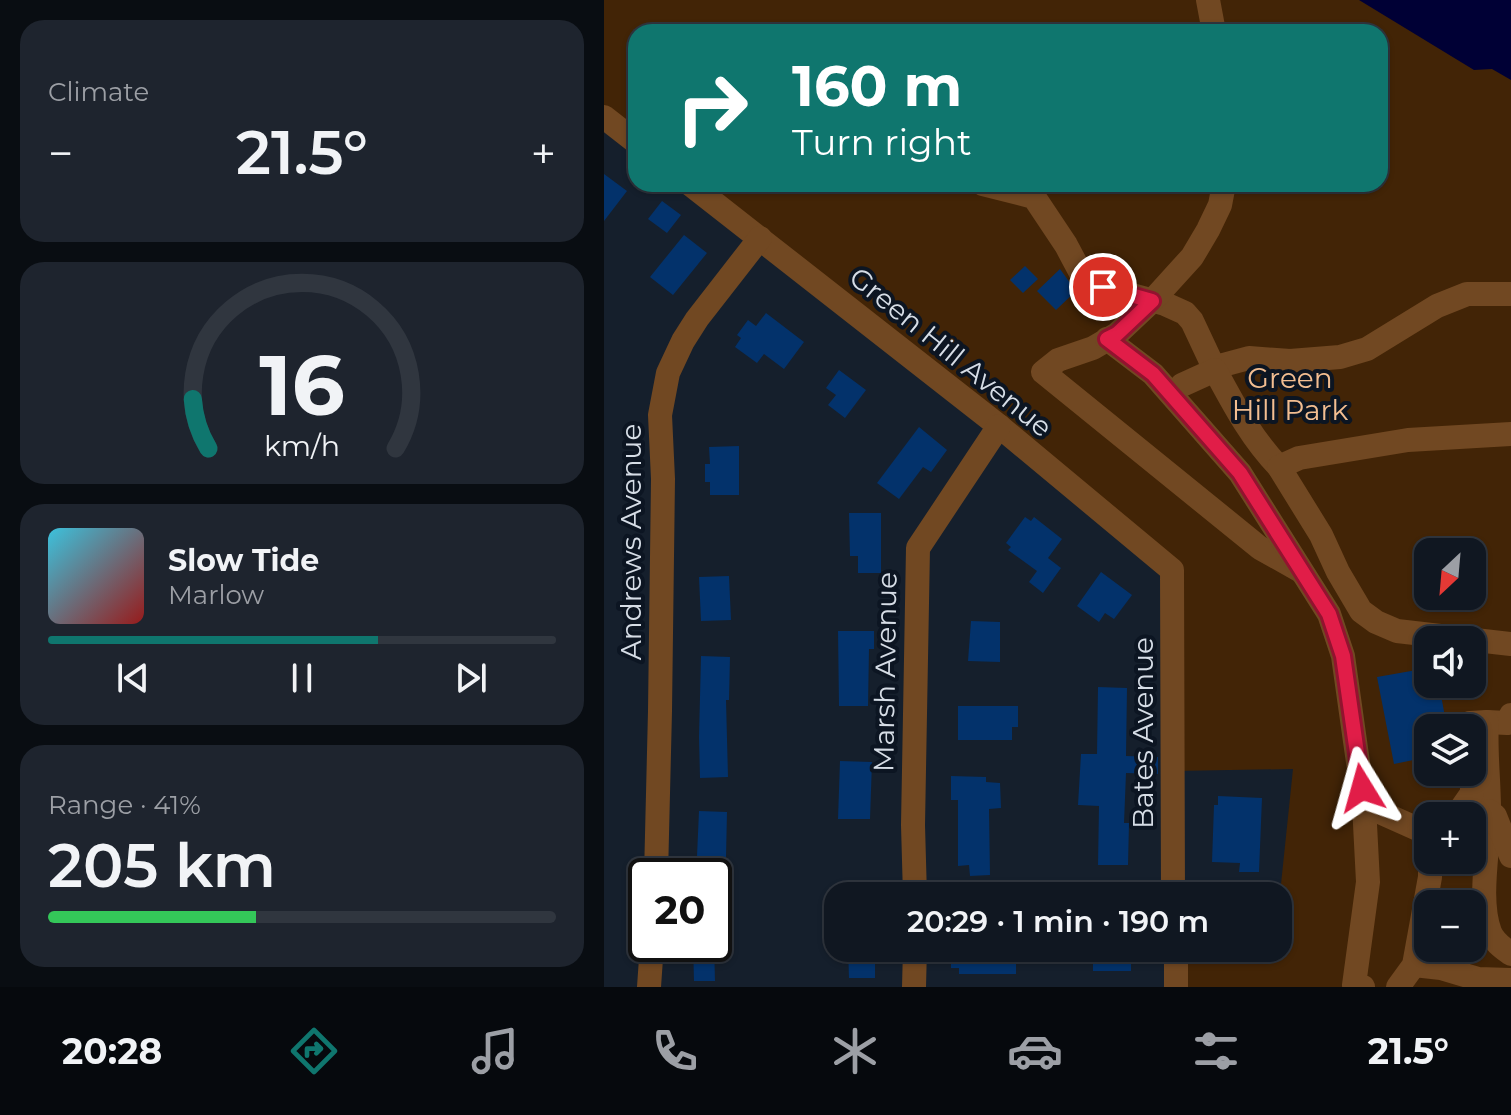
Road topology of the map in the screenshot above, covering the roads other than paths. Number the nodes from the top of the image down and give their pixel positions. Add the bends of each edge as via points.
1 (1208, 0) edge
2 (1212, 24) edge
3 (604, 117) edge
4 (628, 136) edge
5 (700, 192) edge
6 (1043, 192) edge
7 (1222, 192) edge
8 (760, 238) junction
9 (1511, 294) edge
10 (1152, 301) junction
11 (1107, 339) junction
12 (1215, 370) junction
13 (1182, 385) dead end
14 (999, 426) junction
15 (1511, 434) edge
16 (1279, 467) junction
17 (1172, 570) joint
18 (1303, 572) junction
19 (1511, 644) edge
20 (1511, 715) edge
21 (1486, 724) edge
22 (1486, 765) edge
23 (1364, 805) junction
24 (1489, 811) junction
25 (1414, 827) edge
26 (1511, 856) edge
27 (656, 858) edge
28 (1430, 874) edge
29 (915, 882) edge
30 (1173, 882) edge
31 (1511, 954) edge
32 (651, 962) edge
33 (915, 962) edge
34 (1176, 962) edge
35 (1414, 965) junction
36 (1511, 980) edge
37 (649, 987) edge
38 (914, 987) edge
39 (1176, 987) edge
40 (1363, 987) edge
41 (1398, 987) edge

1 - 2 street
3 - 4 street
5 - 8 street, Green Hill Avenue
6 - 10 street via 1084,279
7 - 10 street via 1192,257
8 - 14 street, Green Hill Avenue
8 - 27 street, Andrews Avenue via 683,341 668,373 660,415
9 - 12 street via 1467,294 1367,349 1340,357 1249,358
10 - 11 street
10 - 12 street via 1185,313
11 - 18 street via 1153,374 1240,473
11 - 18 street via 1043,372 1260,548
12 - 13 street
12 - 16 street via 1243,422
14 - 17 street, Green Hill Avenue
14 - 29 street, Marsh Avenue via 918,548
15 - 16 street via 1408,440 1299,458
16 - 19 street via 1361,611 1397,631
17 - 30 street, Bates Avenue
18 - 23 street via 1329,614 1343,656
20 - 21 street via 1507,723
22 - 24 street
23 - 25 street
23 - 40 street via 1368,882 1354,985
24 - 26 street
24 - 31 street via 1486,914 1493,938
28 - 35 street
32 - 37 street
33 - 38 street
34 - 39 street
35 - 36 street via 1478,979
35 - 41 street

